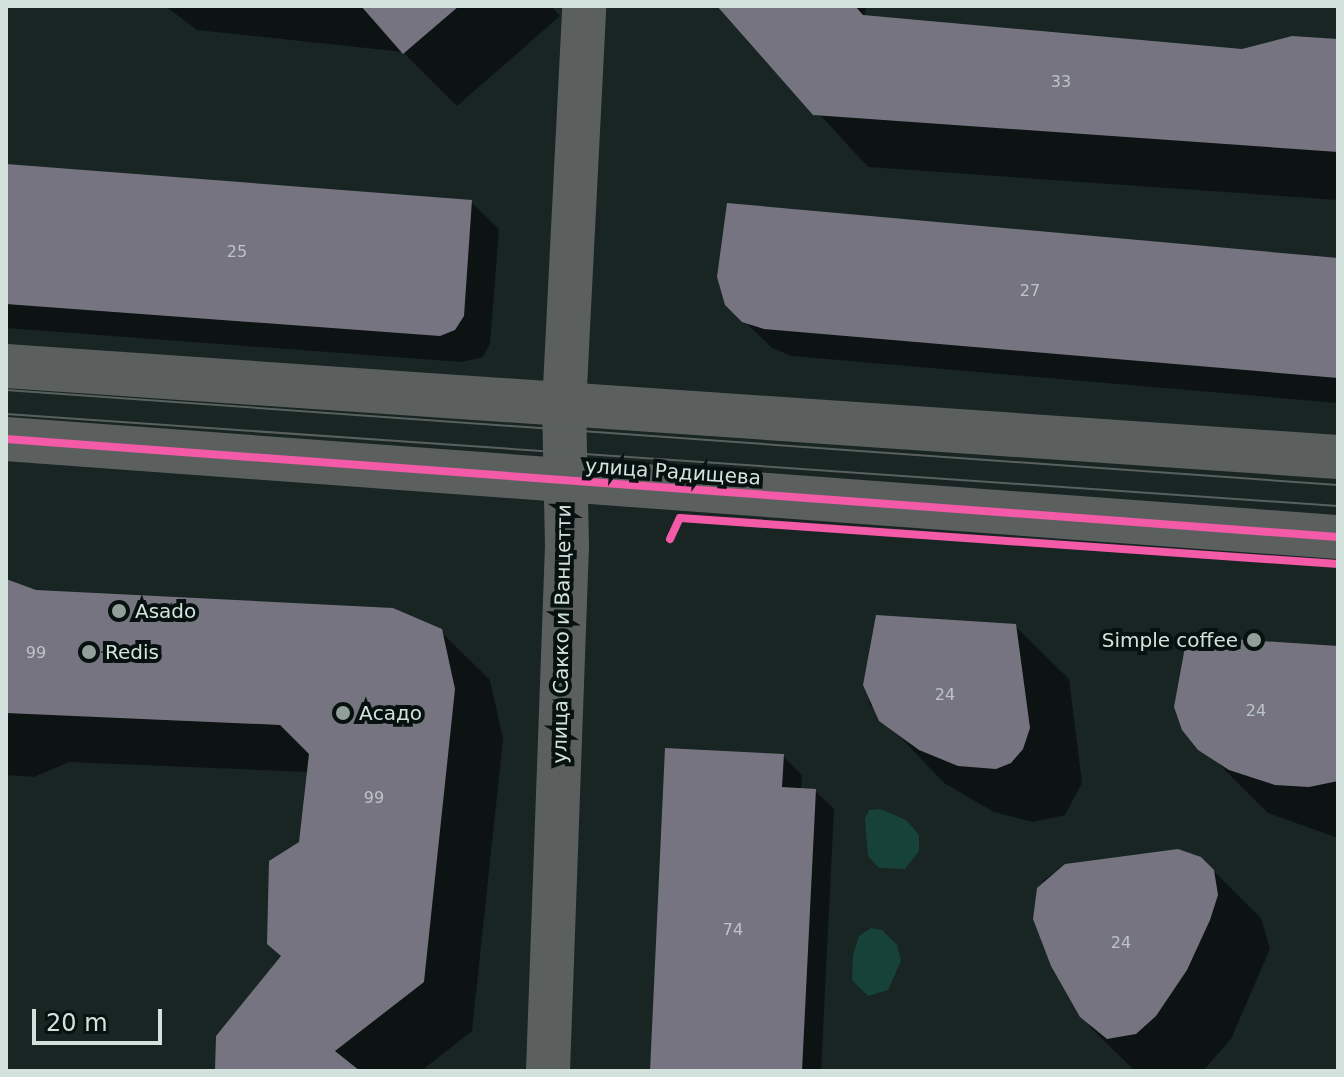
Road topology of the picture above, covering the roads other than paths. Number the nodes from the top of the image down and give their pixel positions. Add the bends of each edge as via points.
1 (584, 6) edge
2 (6, 366) edge
3 (564, 407) junction
4 (6, 439) edge
5 (1338, 457) edge
6 (565, 481) junction
7 (1338, 537) edge
8 (548, 1071) edge

1 - 3 street, улица Сакко и Ванцетти
2 - 3 street
3 - 5 street
3 - 6 street, улица Сакко и Ванцетти
4 - 6 street, улица Радищева
6 - 7 street, улица Радищева
6 - 8 street, улица Сакко и Ванцетти

